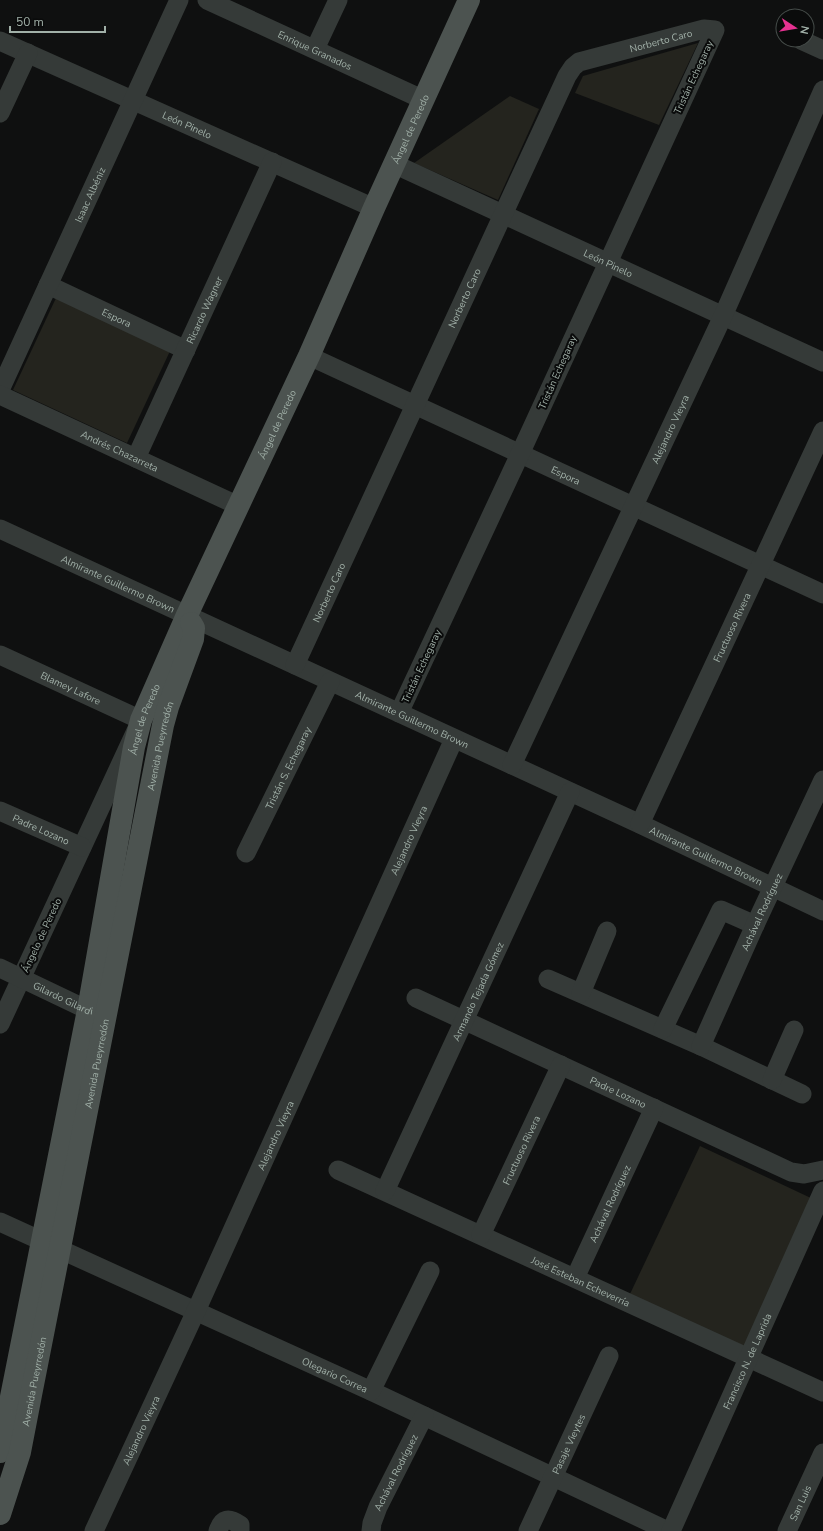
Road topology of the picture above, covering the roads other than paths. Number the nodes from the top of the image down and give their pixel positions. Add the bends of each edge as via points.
1 (179, 0) edge
2 (207, 0) edge
3 (338, 0) edge
4 (469, 0) edge
5 (715, 30) joint
6 (0, 41) edge
7 (315, 49) junction
8 (28, 53) junction
9 (823, 90) edge
10 (133, 100) junction
11 (424, 100) junction
12 (0, 113) edge
13 (272, 162) junction
14 (394, 164) junction
15 (374, 208) junction
16 (502, 214) junction
17 (607, 262) junction
18 (48, 286) junction
19 (723, 316) junction
20 (186, 350) junction
21 (309, 356) junction
22 (823, 362) edge
23 (0, 390) edge
24 (0, 395) edge
25 (416, 406) junction
26 (823, 431) edge
27 (520, 454) junction
28 (136, 458) junction
29 (239, 506) junction
30 (633, 507) junction
31 (0, 529) edge
32 (760, 566) junction
33 (823, 594) edge
34 (187, 615) junction
35 (0, 655) edge
36 (295, 665) junction
37 (330, 682) junction
38 (399, 713) junction
39 (141, 720) junction
40 (454, 739) junction
41 (512, 765) junction
42 (823, 780) edge
43 (570, 792) junction
44 (0, 811) edge
45 (640, 824) junction
46 (82, 847) junction
47 (246, 853) dead end
48 (773, 887) junction
49 (823, 911) edge
50 (755, 925) junction
51 (608, 931) dead end
52 (0, 968) edge
53 (21, 978) junction
54 (548, 979) dead end
55 (581, 993) junction
56 (416, 998) dead end
57 (97, 1012) junction
58 (464, 1021) junction
59 (0, 1024) edge
60 (663, 1029) junction
61 (794, 1030) dead end
62 (701, 1046) junction
63 (561, 1065) junction
64 (772, 1080) junction
65 (802, 1094) dead end
66 (654, 1108) junction
67 (338, 1170) dead end
68 (822, 1173) edge
69 (385, 1191) junction
70 (823, 1191) edge
71 (0, 1222) edge
72 (481, 1235) junction
73 (51, 1246) junction
74 (430, 1271) dead end
75 (575, 1278) junction
76 (196, 1311) junction
77 (609, 1356) dead end
78 (749, 1358) junction
79 (371, 1391) junction
80 (823, 1392) edge
81 (424, 1416) junction
82 (0, 1452) edge
83 (823, 1453) edge
84 (553, 1477) junction
85 (0, 1514) edge
86 (94, 1531) edge
87 (218, 1531) edge
88 (240, 1531) edge
89 (371, 1531) edge
90 (528, 1531) edge
91 (669, 1531) edge
92 (787, 1531) edge

1 - 10 street, Isaac Albéniz
2 - 7 street, Enrique Granados
3 - 7 street
4 - 11 main road, Ángel de Peredo
5 - 16 street, Norberto Caro via 704,29 573,66
5 - 17 street, Tristán Echegaray
6 - 8 street, León Pinelo
7 - 11 street, Enrique Granados
8 - 10 street, León Pinelo
8 - 12 street
9 - 19 street, Alejandro Vieyra
10 - 13 street, León Pinelo
10 - 18 street, Isaac Albéniz
11 - 14 main road, Ángel de Peredo
13 - 15 street, León Pinelo
13 - 20 street, Ricardo Wagner
14 - 15 main road, Ángel de Peredo
14 - 16 street, León Pinelo
15 - 21 main road, Ángel de Peredo
16 - 17 street, León Pinelo
16 - 25 street, Norberto Caro
17 - 19 street, León Pinelo
17 - 27 street, Tristán Echegaray
18 - 20 street, Espora
18 - 23 street, Isaac Albéniz
19 - 22 street, León Pinelo
19 - 30 street, Alejandro Vieyra
20 - 28 street, Ricardo Wagner
21 - 25 street, Espora
21 - 29 main road, Ángel de Peredo
24 - 28 street, Andrés Chazarreta
25 - 27 street, Espora
25 - 36 street, Norberto Caro
26 - 32 street, Fructuoso Rivera
27 - 30 street, Espora
27 - 38 street, Tristán Echegaray
28 - 29 street, Andrés Chazarreta
29 - 34 main road, Ángel de Peredo
30 - 32 street, Espora
30 - 41 street, Alejandro Vieyra
31 - 34 street, Almirante Guillermo Brown
32 - 33 street, Espora
32 - 45 street, Fructuoso Rivera
34 - 36 street, Almirante Guillermo Brown
34 - 39 main road, Ángel de Peredo
34 - 57 main road, Avenida Pueyrredón via 194,628 192,639 163,725
35 - 39 street, Blamey Lafore
36 - 37 street, Almirante Guillermo Brown
37 - 38 street, Almirante Guillermo Brown
37 - 47 street, Tristán S. Echegaray
38 - 40 street, Almirante Guillermo Brown
39 - 46 street, Ángel de Peredo
39 - 57 main road, Avenida Pueyrredón via 134,747
40 - 41 street, Almirante Guillermo Brown
40 - 76 street, Alejandro Vieyra
41 - 43 street, Almirante Guillermo Brown
42 - 48 street, Achával Rodríguez
43 - 45 street, Almirante Guillermo Brown
43 - 58 street, Armando Tejada Gómez
44 - 46 street, Padre Lozano
45 - 48 street, Almirante Guillermo Brown
46 - 53 street, Ángelo de Peredo
48 - 49 street, Almirante Guillermo Brown
48 - 50 street, Achával Rodríguez
50 - 60 street via 721,910
50 - 62 street, Achával Rodríguez
51 - 55 street
52 - 53 street, Gilardo Gilardi
53 - 57 street, Gilardo Gilardi
53 - 59 street, Ángelo de Peredo
54 - 55 street
55 - 60 street
56 - 58 street, Padre Lozano
57 - 73 main road, Avenida Pueyrredón
58 - 63 street, Padre Lozano
58 - 69 street, Armando Tejada Gómez
60 - 62 street
61 - 64 street
62 - 64 street
63 - 66 street, Padre Lozano
63 - 72 street, Fructuoso Rivera
64 - 65 street
66 - 68 street, Padre Lozano via 791,1172
66 - 75 street, Achával Rodríguez
67 - 69 street, José Esteban Echeverría
69 - 72 street, José Esteban Echeverría
70 - 78 street, Francisco N. de Laprida
71 - 73 street, Olegario Correa
72 - 75 street, José Esteban Echeverría
73 - 76 street, Olegario Correa
73 - 82 main road, Avenida Pueyrredón
73 - 85 main road, Avenida Pueyrredón via 20,1452
74 - 79 street
75 - 78 street, José Esteban Echeverría
76 - 79 street, Olegario Correa
76 - 86 street, Alejandro Vieyra
77 - 84 street, Pasaje Vieytes
78 - 80 street, José Esteban Echeverría
78 - 91 street, Francisco N. de Laprida
79 - 81 street, Olegario Correa
81 - 84 street, Olegario Correa
81 - 89 street, Achával Rodríguez via 378,1507
83 - 92 street, San Luis
84 - 90 street, Pasaje Vieytes
84 - 91 street, Olegario Correa
87 - 88 street via 226,1519 240,1525

